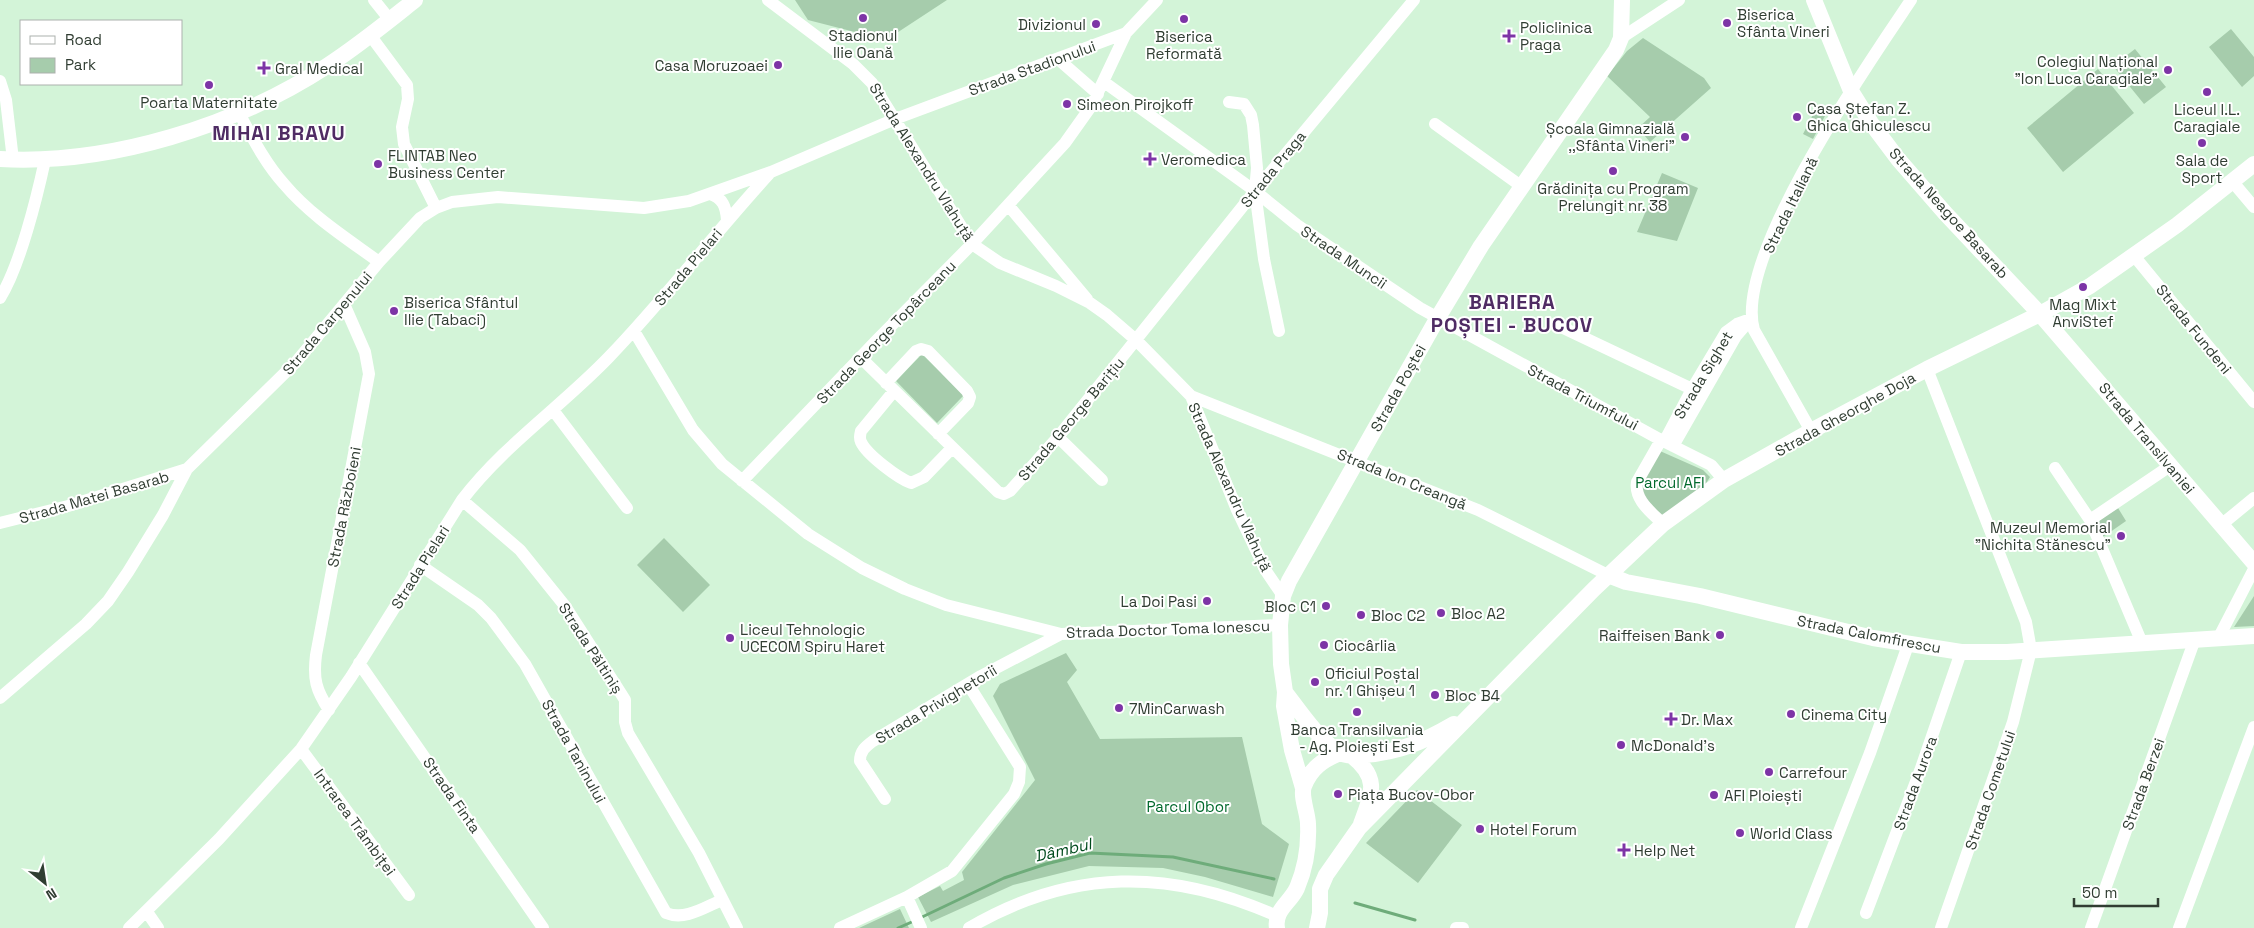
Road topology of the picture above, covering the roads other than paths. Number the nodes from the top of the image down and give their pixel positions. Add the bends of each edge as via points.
1 (374, 0) edge
2 (415, 0) edge
3 (768, 0) edge
4 (1157, 0) edge
5 (1414, 0) edge
6 (1622, 0) edge
7 (1679, 0) edge
8 (1814, 0) edge
9 (1911, 0) edge
10 (390, 20) junction
11 (1126, 33) junction
12 (370, 35) junction
13 (1621, 38) junction
14 (1058, 59) junction
15 (0, 81) edge
16 (1104, 82) junction
17 (1851, 91) junction
18 (1098, 94) junction
19 (1229, 102) dead end
20 (239, 113) junction
21 (895, 119) junction
22 (1435, 124) dead end
23 (6, 160) edge
24 (45, 160) junction
25 (2254, 164) edge
26 (771, 172) junction
27 (2232, 181) junction
28 (1521, 186) junction
29 (1255, 191) junction
30 (710, 194) junction
31 (1008, 205) junction
32 (2254, 207) edge
33 (436, 208) junction
34 (728, 220) junction
35 (972, 244) junction
36 (2135, 257) junction
37 (379, 262) junction
38 (0, 298) edge
39 (1090, 303) junction
40 (344, 304) junction
41 (2040, 314) junction
42 (1437, 318) junction
43 (1751, 319) junction
44 (1555, 324) dead end
45 (634, 331) junction
46 (1279, 331) dead end
47 (1136, 340) junction
48 (860, 357) junction
49 (1927, 369) junction
50 (890, 387) junction
51 (1692, 389) junction
52 (1190, 396) junction
53 (2254, 402) edge
54 (553, 410) junction
55 (1811, 431) junction
56 (938, 434) junction
57 (1058, 437) junction
58 (1666, 443) junction
59 (952, 448) junction
60 (1358, 461) junction
61 (2170, 466) junction
62 (2054, 468) dead end
63 (187, 469) junction
64 (1102, 480) dead end
65 (1724, 480) junction
66 (742, 481) junction
67 (2254, 498) edge
68 (462, 500) junction
69 (627, 508) dead end
70 (2090, 520) junction
71 (0, 523) edge
72 (1663, 524) junction
73 (2220, 526) junction
74 (2254, 563) edge
75 (420, 565) junction
76 (2254, 569) edge
77 (1608, 575) junction
78 (1283, 596) junction
79 (1280, 625) junction
80 (1060, 634) junction
81 (2254, 636) edge
82 (2218, 638) junction
83 (2195, 639) junction
84 (2142, 643) junction
85 (1908, 645) junction
86 (2031, 650) junction
87 (1961, 652) junction
88 (359, 662) junction
89 (968, 684) junction
90 (1285, 692) junction
91 (0, 698) edge
92 (329, 710) junction
93 (1473, 713) junction
94 (2254, 727) edge
95 (301, 748) junction
96 (1346, 754) junction
97 (1303, 788) junction
98 (885, 799) dead end
99 (1359, 828) junction
100 (409, 895) dead end
101 (908, 899) junction
102 (722, 900) junction
103 (147, 912) junction
104 (1866, 913) dead end
105 (1277, 922) edge
106 (129, 928) edge
107 (158, 928) edge
108 (543, 928) edge
109 (737, 928) edge
110 (840, 928) edge
111 (921, 928) edge
112 (969, 928) edge
113 (1317, 928) edge
114 (1456, 928) edge
115 (1463, 928) edge
116 (1801, 928) edge
117 (1942, 928) edge
118 (2091, 928) edge
119 (2179, 928) edge

1 - 10 street
2 - 10 main road
3 - 21 street, Strada Alexandru Vlahuță via 860,70 878,90
4 - 11 street, Strada Stadionului
5 - 29 street, Strada Praga
6 - 13 main road, Strada Poștei
7 - 13 street
8 - 17 main road, Strada Neagoe Basarab
9 - 17 street, Strada Italiană
10 - 12 main road
11 - 14 street, Strada Stadionului
11 - 16 street, Strada George Topârceanu
12 - 20 main road via 308,78
12 - 33 street via 406,85 408,99 402,127 404,144
13 - 28 main road, Strada Poștei via 1616,50
14 - 18 street
14 - 21 street, Strada Stadionului
15 - 23 street via 6,100
16 - 18 street, Strada George Topârceanu
16 - 29 street, Strada Muncii
17 - 41 main road, Strada Neagoe Basarab via 1918,183
17 - 43 street, Strada Italiană via 1779,219 1761,262
18 - 31 street, Strada George Topârceanu via 1076,130
19 - 29 street via 1244,104 1251,115 1257,168
20 - 24 main road via 146,142 100,153
20 - 37 street via 265,159 288,189
21 - 26 street, Strada Pielari
21 - 35 street, Strada Alexandru Vlahuță
22 - 28 street
23 - 24 main road
24 - 38 street via 17,257
25 - 27 main road, Strada Gheorghe Doja
26 - 30 street, Strada Carpenului
26 - 34 street, Strada Pielari
27 - 32 street
27 - 36 main road, Strada Gheorghe Doja
28 - 42 main road, Strada Poștei
29 - 42 street, Strada Muncii via 1297,225
29 - 46 street via 1264,259
29 - 47 street, Strada Praga
30 - 33 street, Strada Carpenului via 673,205 644,208 498,197 460,200
30 - 34 street, Strada Pielari via 721,200
31 - 35 street, Strada George Topârceanu
31 - 39 street
33 - 37 street, Strada Carpenului via 420,218
34 - 45 street, Strada Pielari
35 - 39 street, Strada Alexandru Vlahuță via 1000,263
35 - 48 street, Strada George Topârceanu
36 - 41 main road, Strada Gheorghe Doja
36 - 53 street, Strada Fundeni
37 - 40 street, Strada Carpenului
39 - 47 street, Strada Alexandru Vlahuță
40 - 63 street, Strada Carpenului via 296,362
40 - 92 street, Strada Războieni via 365,352 369,374 316,655 314,677 317,691
41 - 49 main road, Strada Gheorghe Doja
41 - 61 main road, Strada Transilvaniei
42 - 58 street, Strada Triumfului
42 - 60 main road, Strada Poștei
43 - 51 street, Strada Sighet via 1726,332
43 - 55 street, Strada Italiană via 1765,352
43 - 58 street via 1736,336
44 - 51 street
45 - 54 street, Strada Pielari
45 - 66 street, Strada Doctor Toma Ionescu via 693,430 722,464
47 - 52 street, Strada Alexandru Vlahuță
47 - 57 street, Strada George Barițiu
48 - 50 street
48 - 66 street, Strada George Topârceanu
49 - 55 main road, Strada Gheorghe Doja
49 - 86 street via 2026,622
50 - 56 street
50 - 56 street via 916,351 928,351 970,397
50 - 59 street via 861,431 861,443 868,452 911,483 924,477
51 - 58 street, Strada Sighet
52 - 60 street, Strada Ion Creangă
52 - 78 street, Strada Alexandru Vlahuță via 1237,510 1266,571
54 - 68 street, Strada Pielari via 496,459
54 - 69 street
55 - 65 main road, Strada Gheorghe Doja
56 - 59 street
57 - 59 street, Strada George Barițiu via 1016,486 1004,494
57 - 64 street
58 - 65 street, Strada Triumfului via 1712,465
58 - 72 street, Strada Sighet via 1636,487 1641,500
60 - 77 street, Strada Ion Creangă via 1478,510
60 - 78 main road, Strada Poștei
61 - 70 street
61 - 73 main road, Strada Transilvaniei
62 - 70 street
63 - 71 street, Strada Matei Basarab via 68,506
63 - 91 street, Strada Carpenului via 163,515 108,601
65 - 72 main road, Strada Gheorghe Doja
66 - 80 street, Strada Doctor Toma Ionescu via 808,534 862,568 897,585 946,605
67 - 73 street
68 - 75 street, Strada Pielari
68 - 102 street, Strada Păltiniș via 520,550 576,623 625,700 628,734 699,853
70 - 84 street
72 - 77 main road, Strada Gheorghe Doja
73 - 74 main road, Strada Transilvaniei
75 - 88 street, Strada Pielari
75 - 102 street, Strada Taninului via 478,605 514,648 666,912 684,916
76 - 82 street
77 - 85 main road, Strada Calomfirescu via 1626,582
77 - 93 main road, Strada Gheorghe Doja
78 - 79 main road, Strada Poștei
79 - 80 street, Strada Doctor Toma Ionescu
79 - 90 main road, Strada Poștei
80 - 89 street, Strada Privighetorii
81 - 82 main road, Strada Calomfirescu
82 - 83 main road, Strada Calomfirescu
83 - 84 main road, Strada Calomfirescu
83 - 118 street, Strada Berzei
84 - 86 main road, Strada Calomfirescu
85 - 87 main road, Strada Calomfirescu
85 - 116 street via 1870,753
86 - 87 main road, Strada Calomfirescu
86 - 117 street, Strada Cometului via 2013,722
87 - 104 street, Strada Aurora
88 - 92 street, Strada Pielari
88 - 108 street, Strada Finta
89 - 98 street, Strada Privighetorii via 864,748 860,761
89 - 101 street via 1020,767 1019,782 1014,794 957,867
90 - 96 main road, Strada Poștei via 1308,722
90 - 97 main road, Strada Poștei via 1284,715
92 - 95 street, Strada Pielari
93 - 96 main road, Strada Gheorghe Doja via 1409,748 1385,753
93 - 99 main road, Strada Gheorghe Doja
94 - 119 street
95 - 100 street, Intrarea Trâmbiței
95 - 103 street, Strada Pielari via 260,796
96 - 97 main road via 1320,763
96 - 99 main road, Strada Gheorghe Doja via 1368,771 1372,787
97 - 105 main road, Strada Poștei via 1308,824 1306,854 1297,889
99 - 113 main road, Strada Gheorghe Doja via 1320,889
101 - 110 street
101 - 111 street
102 - 109 street, Strada Păltiniș
103 - 106 street, Strada Pielari
103 - 107 street
105 - 112 street via 1243,902 1197,889 1148,882 1115,882 1049,892 1005,908
114 - 115 street

